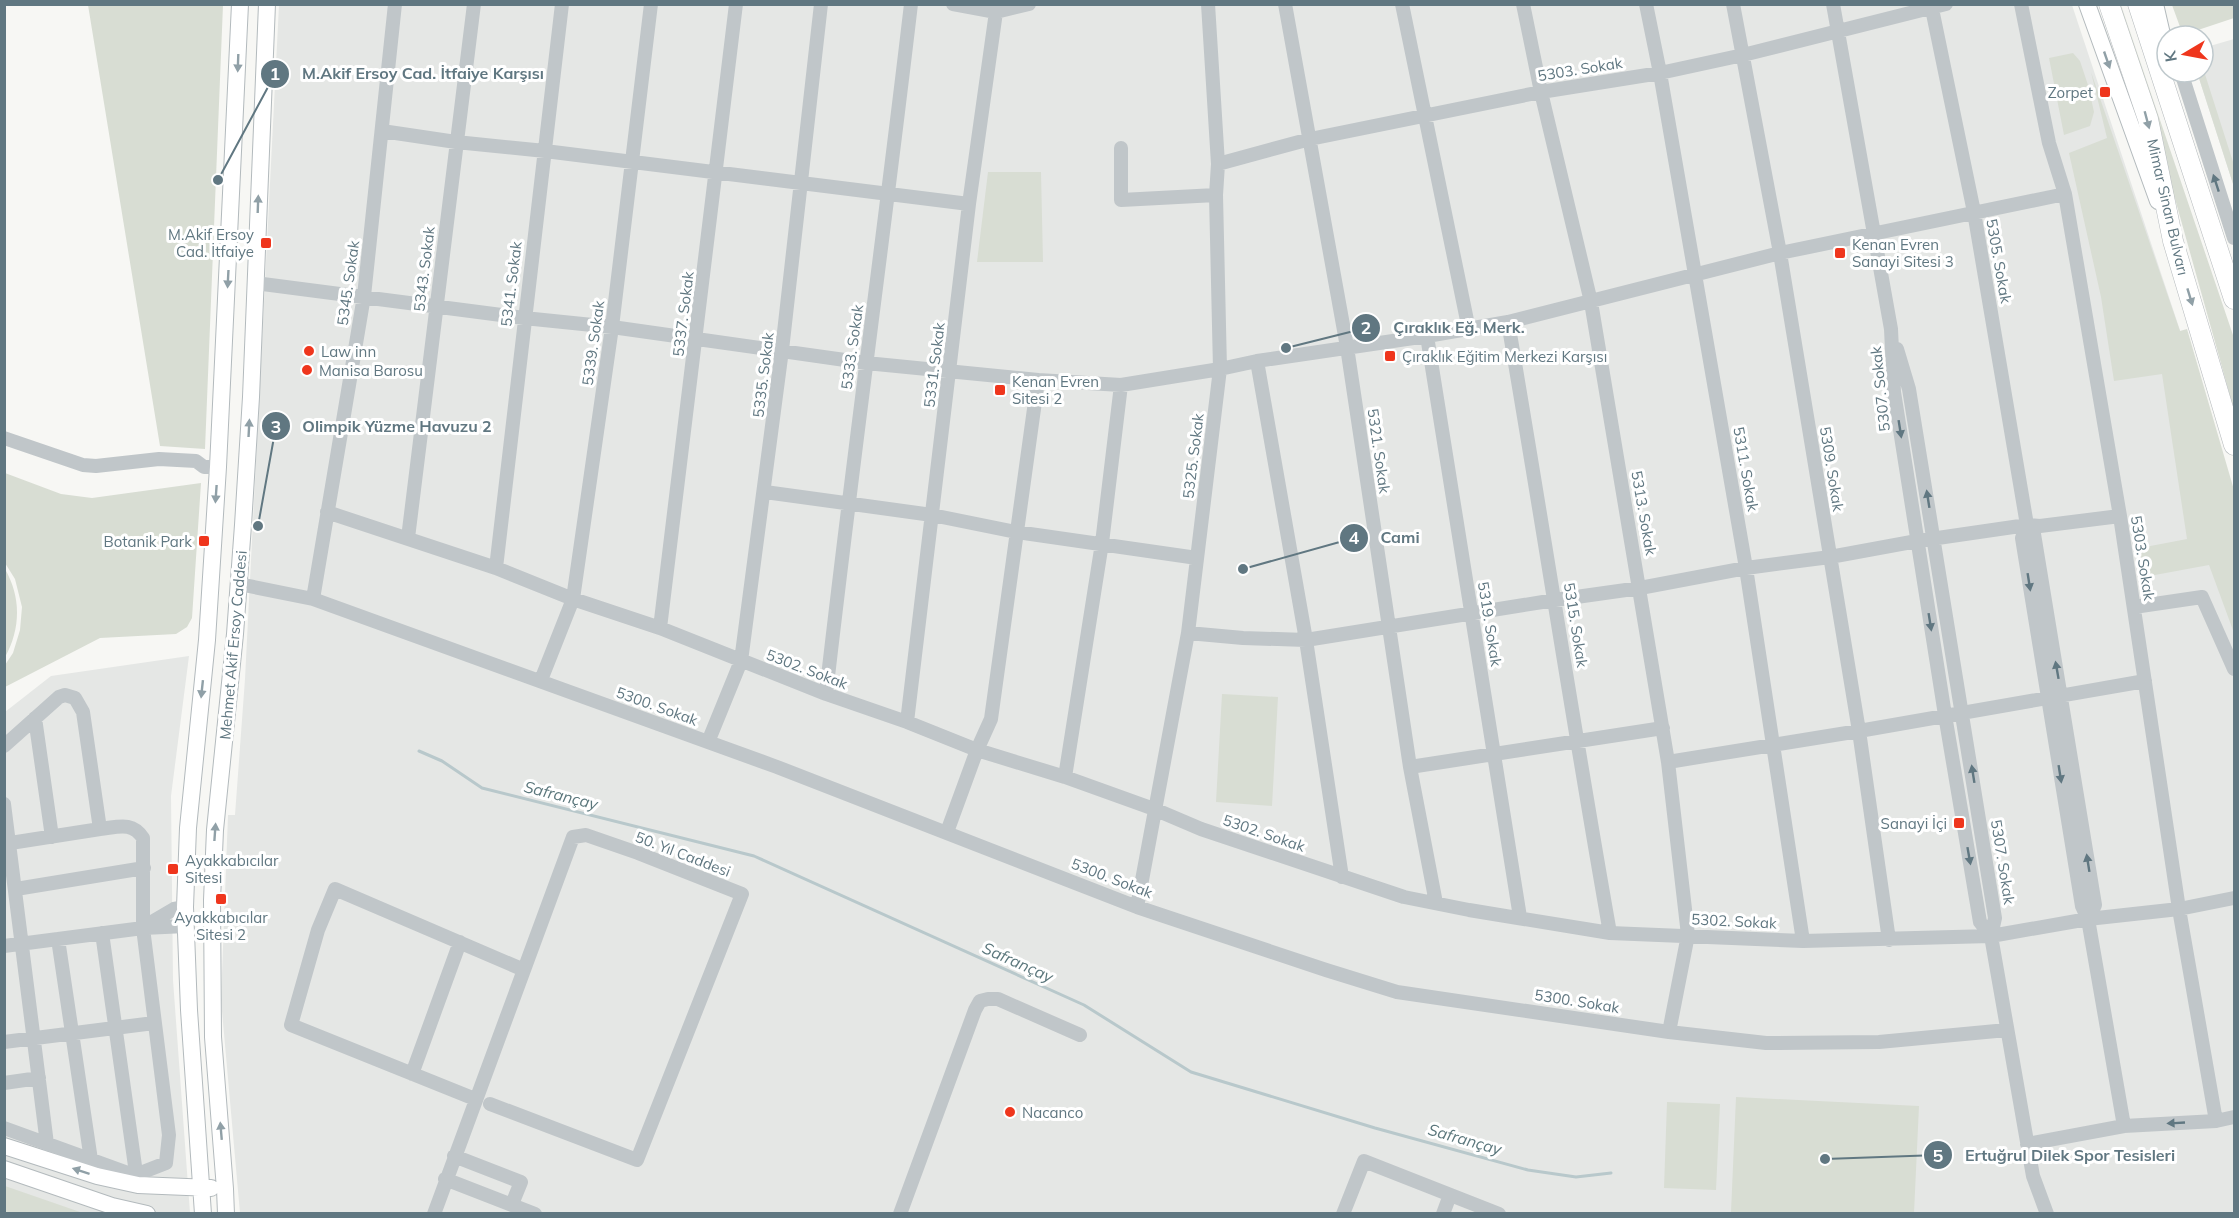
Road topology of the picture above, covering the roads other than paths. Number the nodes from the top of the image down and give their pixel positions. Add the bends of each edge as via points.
1 (240, 4) edge
2 (267, 4) edge
3 (395, 4) edge
4 (474, 4) edge
5 (562, 4) edge
6 (651, 4) edge
7 (736, 4) edge
8 (821, 4) edge
9 (911, 4) edge
10 (953, 4) edge
11 (1029, 4) edge
12 (1208, 4) edge
13 (1285, 4) edge
14 (1402, 4) edge
15 (1523, 4) edge
16 (1646, 4) edge
17 (1733, 4) edge
18 (1833, 4) edge
19 (1946, 4) edge
20 (2021, 4) edge
21 (2087, 4) edge
22 (2109, 4) edge
23 (2138, 4) edge
24 (2155, 4) edge
25 (1931, 6) edge
26 (996, 12) junction
27 (2160, 24) edge
28 (2164, 24) edge
29 (1838, 31) junction
30 (1743, 55) junction
31 (1660, 73) junction
32 (2175, 84) edge
33 (2184, 84) edge
34 (1541, 92) junction
35 (1424, 116) junction
36 (382, 131) junction
37 (1310, 139) junction
38 (456, 142) junction
39 (1121, 148) dead end
40 (545, 151) junction
41 (632, 162) junction
42 (1218, 164) junction
43 (717, 172) junction
44 (802, 182) junction
45 (889, 195) junction
46 (1216, 195) junction
47 (2065, 195) junction
48 (969, 204) junction
49 (1974, 212) junction
50 (1874, 232) junction
51 (2173, 241) junction
52 (2227, 245) edge
53 (1780, 253) junction
54 (1695, 274) junction
55 (255, 283) junction
56 (364, 296) junction
57 (2235, 299) edge
58 (1591, 302) junction
59 (437, 307) junction
60 (524, 318) junction
61 (1508, 322) junction
62 (612, 327) junction
63 (1891, 329) junction
64 (1469, 330) junction
65 (1427, 336) junction
66 (696, 339) junction
67 (1347, 347) junction
68 (782, 350) junction
69 (1257, 360) junction
70 (866, 363) junction
71 (1220, 369) junction
72 (951, 370) junction
73 (1038, 380) junction
74 (1121, 385) junction
75 (4, 438) edge
76 (2235, 445) edge
77 (218, 467) junction
78 (765, 492) junction
79 (848, 503) junction
80 (327, 512) junction
81 (932, 515) junction
82 (2120, 516) junction
83 (2027, 525) junction
84 (1016, 531) junction
85 (408, 538) junction
86 (1934, 538) junction
87 (1917, 541) junction
88 (1102, 543) junction
89 (1830, 557) junction
90 (1197, 558) junction
91 (496, 568) junction
92 (1746, 568) junction
93 (239, 584) junction
94 (1640, 588) junction
95 (573, 598) junction
96 (313, 599) junction
97 (1556, 600) junction
98 (2134, 607) junction
99 (1471, 614) junction
100 (1388, 626) junction
101 (660, 628) junction
102 (1188, 633) junction
103 (1306, 640) junction
104 (741, 661) junction
105 (2235, 669) edge
106 (541, 680) junction
107 (2145, 681) junction
108 (826, 694) junction
109 (2055, 698) junction
110 (1963, 712) junction
111 (1945, 716) junction
112 (35, 718) junction
113 (908, 722) junction
114 (1662, 728) junction
115 (1859, 731) junction
116 (708, 742) junction
117 (1576, 742) junction
118 (1773, 745) junction
119 (4, 746) edge
120 (977, 750) junction
121 (1494, 755) junction
122 (1668, 762) junction
123 (1410, 767) junction
124 (1065, 777) junction
125 (4, 804) edge
126 (1154, 809) junction
127 (100, 829) junction
128 (947, 832) junction
129 (52, 837) junction
130 (7, 844) edge
131 (144, 868) junction
132 (1342, 876) junction
133 (15, 889) junction
134 (2235, 898) edge
135 (1436, 903) junction
136 (185, 907) junction
137 (1137, 907) junction
138 (2179, 909) junction
139 (1520, 917) junction
140 (2088, 919) junction
141 (186, 926) junction
142 (143, 927) junction
143 (102, 933) junction
144 (1610, 933) junction
145 (1688, 935) junction
146 (1991, 936) junction
147 (58, 939) junction
148 (1889, 940) junction
149 (1803, 941) junction
150 (460, 942) junction
151 (23, 943) junction
152 (4, 946) edge
153 (524, 970) junction
154 (154, 1023) junction
155 (115, 1028) junction
156 (2007, 1030) junction
157 (1669, 1032) junction
158 (72, 1034) junction
159 (1080, 1035) dead end
160 (34, 1039) junction
161 (4, 1042) edge
162 (412, 1074) junction
163 (39, 1078) junction
164 (4, 1083) edge
165 (475, 1099) junction
166 (490, 1104) dead end
167 (2235, 1117) edge
168 (2216, 1121) junction
169 (2124, 1126) junction
170 (4, 1128) edge
171 (47, 1144) junction
172 (2027, 1144) junction
173 (4, 1146) edge
174 (454, 1156) junction
175 (91, 1160) junction
176 (4, 1169) edge
177 (493, 1171) junction
178 (136, 1173) junction
179 (445, 1179) junction
180 (201, 1187) junction
181 (225, 1190) junction
182 (485, 1194) junction
183 (1450, 1195) junction
184 (512, 1204) junction
185 (147, 1214) edge
186 (203, 1214) edge
187 (226, 1214) edge
188 (434, 1214) edge
189 (535, 1214) edge
190 (900, 1214) edge
191 (1343, 1214) edge
192 (1443, 1214) edge
193 (1499, 1214) edge
194 (2047, 1214) edge

1 -> 77 main road, Mehmet Akif Ersoy Caddesi
55 -> 2 main road, Mehmet Akif Ersoy Caddesi
3 - 36 street, 5345. Sokak
4 - 38 street, 5343. Sokak
5 - 40 street, 5341. Sokak
6 - 41 street, 5339. Sokak
7 - 43 street, 5337. Sokak
8 - 44 street, 5335. Sokak
9 - 45 street, 5333. Sokak
10 - 26 street
11 - 26 street
12 - 42 street, 5325. Sokak
13 - 37 street, 5321. Sokak
14 - 35 street
15 - 34 street, 5313. Sokak
16 - 31 street, 5311. Sokak
17 - 30 street, 5309. Sokak
18 - 29 street, 5307. Sokak
19 - 25 street, 5303. Sokak
20 - 47 street, 5303. Sokak via 2049,143
21 -> 51 main road
22 -> 51 highway, Mimar Sinan Bulvarı via 2148,120
23 - 52 highway, Mimar Sinan Bulvarı
24 - 27 main road
24 - 28 street
25 - 29 street, 5303. Sokak
25 - 49 street, 5305. Sokak
26 - 48 street, 5331. Sokak
29 - 30 street, 5303. Sokak
29 - 50 street, 5307. Sokak
30 - 31 street, 5303. Sokak
30 - 53 street, 5309. Sokak
31 - 34 street, 5303. Sokak
31 - 54 street, 5311. Sokak
32 - 52 main road
52 -> 33 street
34 - 35 street, 5303. Sokak
34 - 58 street, 5313. Sokak
35 - 37 street, 5303. Sokak
35 - 64 street
36 - 38 street
36 - 56 street, 5345. Sokak
37 - 42 street, 5303. Sokak
37 - 67 street, 5321. Sokak
38 - 40 street
38 - 59 street, 5343. Sokak
39 - 46 street via 1121,200
40 - 41 street
40 - 60 street, 5341. Sokak
41 - 43 street
41 - 62 street, 5339. Sokak
42 - 46 street, 5325. Sokak
43 - 44 street
43 - 66 street, 5337. Sokak
44 - 45 street
44 - 68 street, 5335. Sokak
45 - 48 street
45 - 70 street, 5333. Sokak
46 - 71 street, 5325. Sokak
47 - 49 street
47 - 82 street, 5303. Sokak
48 - 72 street, 5331. Sokak
49 - 50 street
49 - 83 street, 5305. Sokak
50 - 53 street
50 - 63 street, 5307. Sokak
51 -> 76 highway, Mimar Sinan Bulvarı
52 - 57 highway, Mimar Sinan Bulvarı
53 - 54 street
53 - 89 street, 5309. Sokak
54 - 58 street
54 - 92 street, 5311. Sokak
55 - 56 street
93 -> 55 main road, Mehmet Akif Ersoy Caddesi
56 - 59 street
56 - 80 street, 5345. Sokak
58 - 61 street
58 - 94 street, 5313. Sokak
59 - 60 street
59 - 85 street, 5343. Sokak
60 - 62 street
60 - 91 street, 5341. Sokak
61 - 64 street
61 - 97 street, 5315. Sokak
62 - 66 street
62 - 95 street, 5339. Sokak
86 -> 63 street, 5307. Sokak via 1909,389
63 -> 87 street, 5307. Sokak via 1894,392
64 - 65 street
65 - 67 street
65 - 99 street, 5319. Sokak
66 - 68 street
66 - 101 street, 5337. Sokak
67 - 69 street
67 - 100 street, 5321. Sokak
68 - 70 street
68 - 78 street, 5335. Sokak
69 - 71 street
69 - 103 street
70 - 72 street
70 - 79 street, 5333. Sokak
71 - 74 street
71 - 90 street, 5325. Sokak
72 - 73 street
72 - 81 street, 5331. Sokak
73 - 74 street
73 - 84 street
74 - 88 street
75 - 77 street via 83,465 159,459
77 -> 136 main road, Mehmet Akif Ersoy Caddesi
78 - 79 street
78 - 104 street, 5335. Sokak
79 - 81 street
79 - 108 street, 5333. Sokak
80 - 85 street, 5302. Sokak
80 - 96 street, 5345. Sokak
81 - 84 street
81 - 113 street, 5331. Sokak
82 - 83 street
82 - 98 street, 5303. Sokak
83 - 86 street
83 - 109 street, 5305. Sokak via 2034,534
84 - 88 street
84 - 120 street via 991,719
85 - 91 street, 5302. Sokak
86 - 87 street
86 - 110 street, 5307. Sokak
87 - 89 street
87 -> 111 street, 5307. Sokak
88 - 90 street
88 - 124 street
89 - 92 street
89 - 115 street, 5309. Sokak
90 - 102 street, 5325. Sokak
91 - 95 street, 5302. Sokak
92 - 94 street
92 - 118 street, 5311. Sokak
93 - 96 street, 5300. Sokak
181 -> 93 main road, Mehmet Akif Ersoy Caddesi via 213,1037 212,900 214,830
94 - 97 street
94 - 114 street, 5313. Sokak
95 - 101 street, 5302. Sokak
95 - 106 street, 5339. Sokak
96 - 106 street, 5300. Sokak
97 - 99 street
97 - 117 street, 5315. Sokak
98 - 105 street via 2202,597
98 - 107 street, 5303. Sokak
99 - 100 street
99 - 121 street, 5319. Sokak
100 - 103 street
100 - 123 street, 5321. Sokak
101 - 104 street, 5302. Sokak
102 - 103 street
102 - 126 street, 5325. Sokak
103 - 132 street
104 - 108 street, 5302. Sokak
104 - 116 street, 5335. Sokak
106 - 116 street, 5300. Sokak
107 - 109 street
107 - 138 street, 5303. Sokak
108 - 113 street, 5302. Sokak
109 - 110 street
109 - 140 street, 5305. Sokak via 2095,905
110 - 111 street
146 -> 110 street, 5307. Sokak via 1995,918
111 - 115 street
111 -> 146 street, 5307. Sokak via 1980,922
112 - 119 street
112 - 127 street via 65,695 80,704
112 - 129 street
113 - 120 street, 5302. Sokak
114 - 117 street
114 - 122 street, 5313. Sokak
115 - 118 street
115 - 148 street, 5309. Sokak
116 - 128 street, 5300. Sokak
117 - 121 street
117 - 144 street, 5315. Sokak
118 - 122 street
118 - 149 street, 5311. Sokak
120 - 124 street, 5302. Sokak
120 - 128 street
121 - 123 street
121 - 139 street, 5319. Sokak
122 - 145 street, 5313. Sokak
123 - 135 street, 5321. Sokak
124 - 126 street, 5302. Sokak
125 - 130 street
126 - 132 street, 5302. Sokak via 1201,829
126 - 137 street, 5325. Sokak
127 - 129 street
127 - 131 street via 130,826 138,830 143,838
128 - 137 street, 5300. Sokak
129 - 130 street
130 - 133 street
131 - 133 street
131 - 142 street
132 - 135 street, 5302. Sokak via 1404,897
133 - 151 street
134 - 138 street, 5302. Sokak
135 - 139 street, 5302. Sokak
136 - 141 main road, Mehmet Akif Ersoy Caddesi
136 - 142 street
137 - 157 street, 5300. Sokak via 1397,992
138 - 140 street, 5302. Sokak
138 - 168 street, 5303. Sokak
139 - 144 street, 5302. Sokak
140 - 146 street, 5302. Sokak
140 - 169 street, 5305. Sokak
141 - 142 street
141 - 180 main road, Mehmet Akif Ersoy Caddesi
142 - 143 street
142 - 154 street
143 - 147 street
143 - 155 street
144 - 145 street, 5302. Sokak
145 - 149 street, 5302. Sokak
145 - 157 street, 5313. Sokak
146 - 148 street, 5302. Sokak
146 - 156 street
147 - 151 street
147 - 158 street
148 - 149 street, 5302. Sokak
150 - 153 street
150 - 162 street
150 - 162 street via 335,889 318,930 291,1025
151 - 152 street
151 - 160 street
153 - 165 street, 50. Yıl Caddesi
153 - 166 street, 50. Yıl Caddesi via 573,837 586,835 742,894 638,1160
154 - 155 street
154 - 178 street via 169,1135 166,1163
155 - 158 street
155 - 178 street
156 - 157 street, 5300. Sokak via 1878,1042 1766,1042
156 - 172 street
158 - 160 street
158 - 175 street
159 - 190 street via 998,999 981,1001
160 - 161 street
160 - 163 street
162 - 165 street
163 - 164 street
163 - 171 street
165 - 174 street, 50. Yıl Caddesi
167 - 168 street
168 -> 169 street
169 - 172 street
170 - 171 street
171 - 175 street
172 - 194 street via 2033,1176
180 -> 173 main road via 138,1185
174 - 177 street
174 - 179 street, 50. Yıl Caddesi
175 - 178 street
176 - 185 main road
177 - 182 street
177 - 184 street via 521,1182
179 - 182 street
179 - 188 street, 50. Yıl Caddesi
180 - 181 main road
180 - 186 main road, Mehmet Akif Ersoy Caddesi
181 - 187 main road, Mehmet Akif Ersoy Caddesi
182 - 184 street
183 - 191 street via 1364,1161
183 - 192 street
183 - 193 street
184 - 189 street

